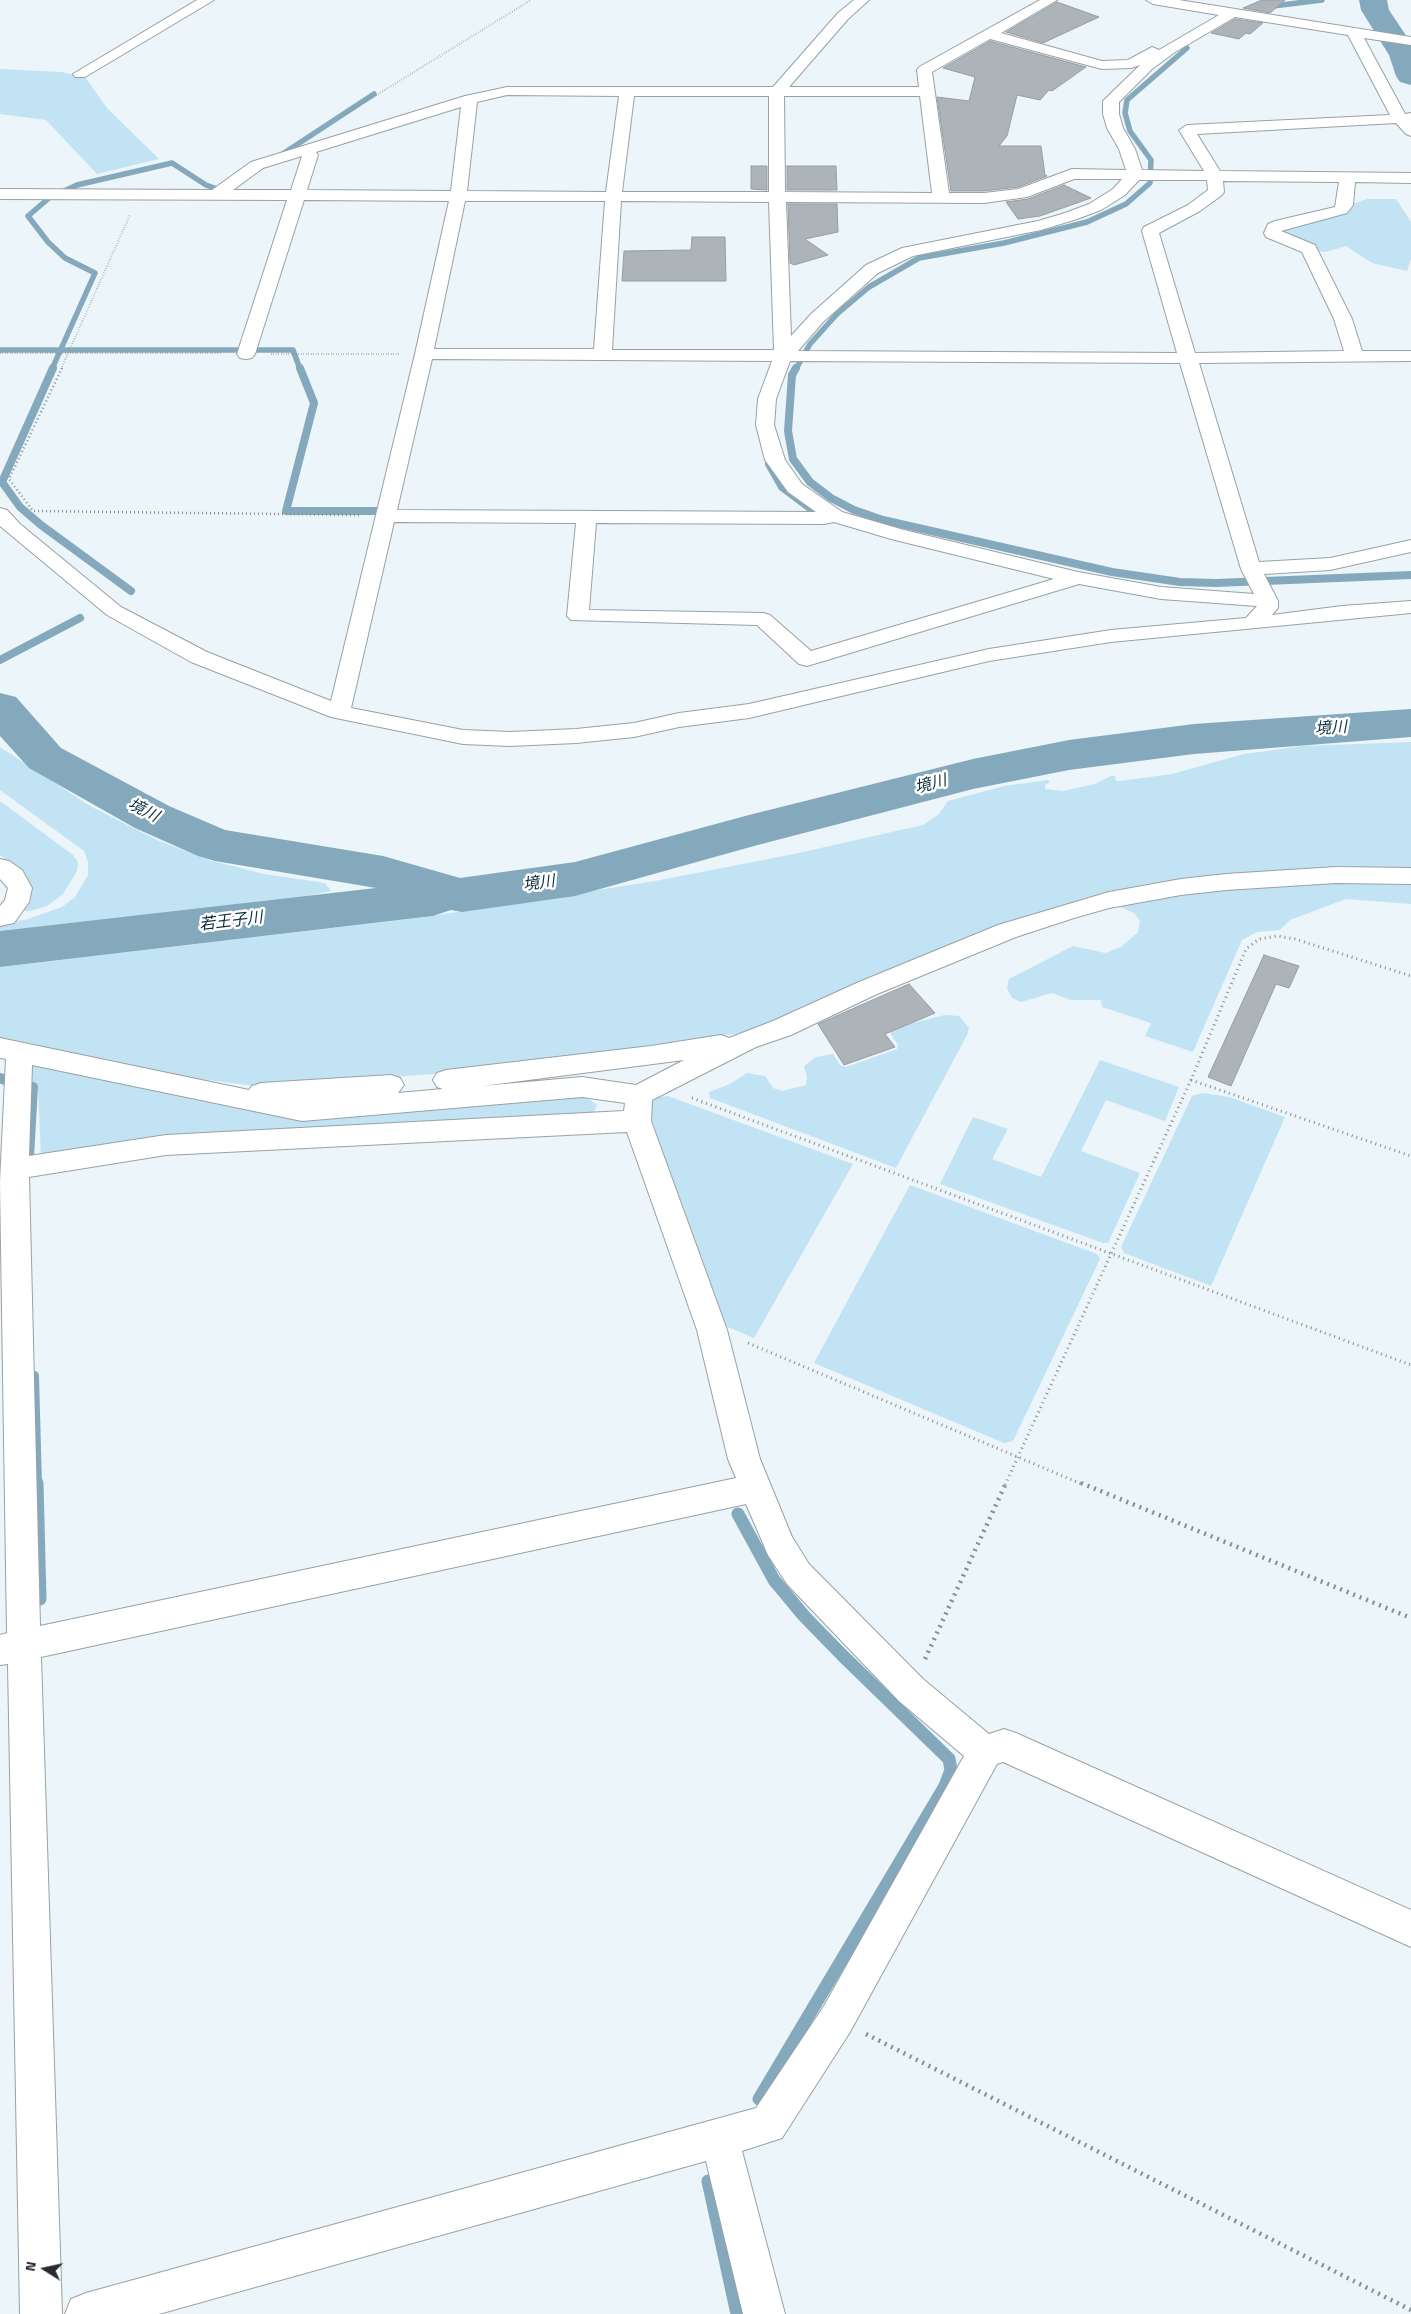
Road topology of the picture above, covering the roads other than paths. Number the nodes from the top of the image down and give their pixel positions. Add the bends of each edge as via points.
1 (207, 0) edge
2 (862, 0) edge
3 (1050, 0) edge
4 (1153, 0) edge
5 (1232, 13) junction
6 (1354, 33) junction
7 (987, 34) junction
8 (1406, 40) edge
9 (1170, 49) junction
10 (80, 74) dead end
11 (626, 92) junction
12 (777, 92) junction
13 (925, 92) junction
14 (470, 100) junction
15 (1406, 119) edge
16 (1411, 131) edge
17 (310, 155) dead end
18 (1135, 174) junction
19 (1215, 176) junction
20 (1348, 176) junction
21 (1411, 178) edge
22 (0, 194) edge
23 (217, 194) junction
24 (299, 195) junction
25 (613, 196) junction
26 (458, 197) junction
27 (778, 197) junction
28 (941, 197) junction
29 (246, 354) road end
30 (424, 354) junction
31 (602, 356) junction
32 (783, 356) junction
33 (1355, 356) junction
34 (1411, 356) edge
35 (1190, 358) junction
36 (0, 514) edge
37 (384, 516) junction
38 (587, 516) junction
39 (835, 516) junction
40 (1411, 546) edge
41 (1251, 569) junction
42 (1078, 578) junction
43 (1268, 601) junction
44 (1411, 608) edge
45 (1252, 624) junction
46 (339, 712) junction
47 (0, 867) edge
48 (1411, 876) edge
49 (0, 918) edge
50 (747, 1040) junction
51 (10, 1051) edge
52 (222, 1095) junction
53 (638, 1108) junction
54 (8, 1170) edge
55 (755, 1488) junction
56 (12, 1648) edge
57 (985, 1752) junction
58 (1411, 1929) edge
59 (719, 2136) junction
60 (41, 2314) edge
61 (86, 2314) edge
62 (764, 2314) edge

1 - 10 street
2 - 12 street via 843,16
3 - 7 street
4 - 5 street
5 - 6 street
5 - 9 street
6 - 8 street
6 - 15 street
7 - 9 street via 1102,64 1131,64 1154,50
7 - 13 street via 924,70
9 - 18 street via 1111,101 1115,128 1127,149
11 - 12 street
11 - 14 street via 507,90
11 - 25 street
12 - 13 street
12 - 27 street
13 - 28 street
14 - 23 street via 257,165
14 - 26 street
15 - 16 street
15 - 19 street via 1187,130
17 - 24 street
18 - 19 street
18 - 28 street via 1072,174 1021,194 1000,198
18 - 32 street via 1109,200 1071,216 888,259 854,283
19 - 20 street
19 - 35 street via 1216,192 1194,208 1150,231
20 - 21 street
20 - 33 street via 1345,205 1341,210 1280,225 1272,233 1309,250 1344,319
22 - 23 street
23 - 24 street
24 - 26 street
24 - 29 street
25 - 26 street
25 - 27 street
25 - 31 street
26 - 30 street
27 - 28 street
27 - 32 street
30 - 31 street
30 - 37 street
31 - 32 street
32 - 35 street
32 - 39 street via 767,399 765,425 769,444 775,460 795,488
33 - 34 street
33 - 35 street
35 - 41 street
36 - 46 street via 114,611 199,657
37 - 38 street
37 - 46 street
38 - 39 street
38 - 42 street via 578,616 764,619 807,659
39 - 42 street
40 - 41 street via 1330,564
41 - 43 street
42 - 43 street via 1161,593
43 - 45 street
44 - 45 street via 1342,612
45 - 46 street via 1110,636 989,654 749,712 576,736 463,737
47 - 49 street via 13,876 20,888 17,902 5,917
48 - 50 street via 1226,882 1110,900 1007,931
50 - 52 street via 651,1056 432,1082
50 - 53 street via 663,1083
51 - 52 street
51 - 54 street
52 - 53 street via 302,1111 582,1087
53 - 54 street via 166,1145
53 - 55 street via 712,1330 744,1459
54 - 56 street
55 - 56 street
55 - 57 street via 779,1546 798,1574 912,1690
56 - 60 street
57 - 58 street via 1004,1745
57 - 59 street via 836,2018 768,2124
59 - 61 street
59 - 62 street

